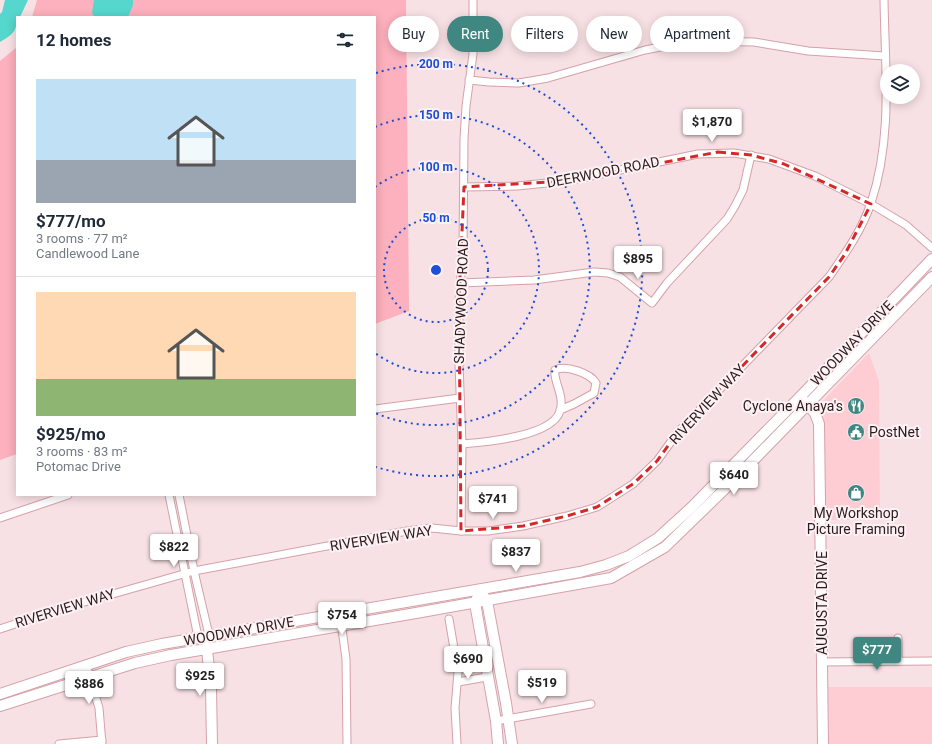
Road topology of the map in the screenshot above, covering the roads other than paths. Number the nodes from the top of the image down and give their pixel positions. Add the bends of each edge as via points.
1 (473, 0) edge
2 (884, 0) edge
3 (885, 56) junction
4 (469, 80) junction
5 (751, 155) junction
6 (464, 187) junction
7 (871, 204) junction
8 (932, 248) edge
9 (932, 259) edge
10 (932, 277) edge
11 (461, 283) junction
12 (865, 329) junction
13 (873, 337) junction
14 (801, 396) junction
15 (460, 398) junction
16 (808, 405) junction
17 (376, 409) edge
18 (560, 410) junction
19 (462, 444) junction
20 (728, 470) junction
21 (736, 478) junction
22 (65, 496) edge
23 (169, 496) edge
24 (180, 496) edge
25 (0, 518) edge
26 (461, 531) junction
27 (194, 571) junction
28 (580, 572) junction
29 (185, 573) junction
30 (581, 584) junction
31 (480, 590) junction
32 (487, 601) junction
33 (475, 603) junction
34 (340, 614) junction
35 (449, 619) dead end
36 (343, 625) junction
37 (0, 629) edge
38 (209, 635) junction
39 (198, 637) junction
40 (898, 638) dead end
41 (207, 649) junction
42 (898, 661) junction
43 (932, 661) edge
44 (822, 662) junction
45 (86, 665) junction
46 (487, 677) junction
47 (90, 678) junction
48 (458, 682) junction
49 (0, 694) edge
50 (591, 704) dead end
51 (0, 706) edge
52 (509, 720) junction
53 (496, 722) junction
54 (102, 742) edge
55 (59, 744) edge
56 (212, 744) edge
57 (347, 744) edge
58 (457, 744) edge
59 (498, 744) edge
60 (512, 744) edge
61 (823, 744) edge

1 - 4 street, SHADYWOOD ROAD via 473,54
2 - 3 street, RIVERVIEW WAY
3 - 4 street via 808,51 754,42 691,41 645,50 548,78 519,83
3 - 7 street, RIVERVIEW WAY via 884,152
4 - 6 street, SHADYWOOD ROAD via 464,139
5 - 6 street, DEERWOOD ROAD via 698,154 567,181 517,186
5 - 7 street, DEERWOOD ROAD via 815,176
5 - 11 street via 743,190 727,219 667,283 652,303 620,277 608,273
6 - 11 street, SHADYWOOD ROAD
7 - 8 street, DEERWOOD ROAD via 906,225
7 - 26 street, RIVERVIEW WAY via 845,254 829,277 678,432 657,461 633,484 597,507 567,516 488,531
9 - 12 main road, WOODWAY DRIVE
10 - 13 main road, WOODWAY DRIVE
11 - 15 street, SHADYWOOD ROAD
12 - 13 main road
12 - 14 main road, WOODWAY DRIVE
13 - 16 main road, WOODWAY DRIVE
14 - 16 main road, AUGUSTA DRIVE
14 - 20 main road, WOODWAY DRIVE
15 - 17 street
15 - 19 street, SHADYWOOD ROAD
16 - 21 main road, WOODWAY DRIVE
16 - 44 main road, AUGUSTA DRIVE via 815,413 819,424
18 - 18 street via 594,393 596,383 591,376 566,369 555,370 560,392
18 - 19 street via 556,418 543,428 523,435
19 - 26 street, SHADYWOOD ROAD
20 - 21 main road
20 - 28 main road, WOODWAY DRIVE via 658,538 629,556
21 - 30 main road, WOODWAY DRIVE via 665,548 611,578
22 - 25 street
23 - 29 street
24 - 27 street
26 - 27 street, RIVERVIEW WAY via 432,528 407,531
27 - 29 street, RIVERVIEW WAY
27 - 38 street
28 - 30 main road
28 - 31 main road, WOODWAY DRIVE
29 - 37 street, RIVERVIEW WAY
29 - 39 street
30 - 32 main road, WOODWAY DRIVE
31 - 32 main road
31 - 33 main road
31 - 34 main road, WOODWAY DRIVE
32 - 33 main road, WOODWAY DRIVE
32 - 52 main road
33 - 36 main road, WOODWAY DRIVE
33 - 46 main road
34 - 36 street
34 - 38 main road, WOODWAY DRIVE
35 - 48 street
36 - 41 main road, WOODWAY DRIVE
36 - 57 street
38 - 39 main road, WOODWAY DRIVE
38 - 41 main road
39 - 41 main road
39 - 45 main road, WOODWAY DRIVE via 126,652
40 - 42 street
41 - 47 main road, WOODWAY DRIVE via 135,663
41 - 56 main road
42 - 43 street
42 - 44 street
44 - 61 main road, AUGUSTA DRIVE
45 - 47 street
45 - 49 main road, WOODWAY DRIVE
46 - 48 street
46 - 53 main road
47 - 51 main road, WOODWAY DRIVE
47 - 54 street via 99,708
48 - 58 street via 455,708
50 - 52 street
52 - 53 street
52 - 60 main road
53 - 59 main road
54 - 55 street

